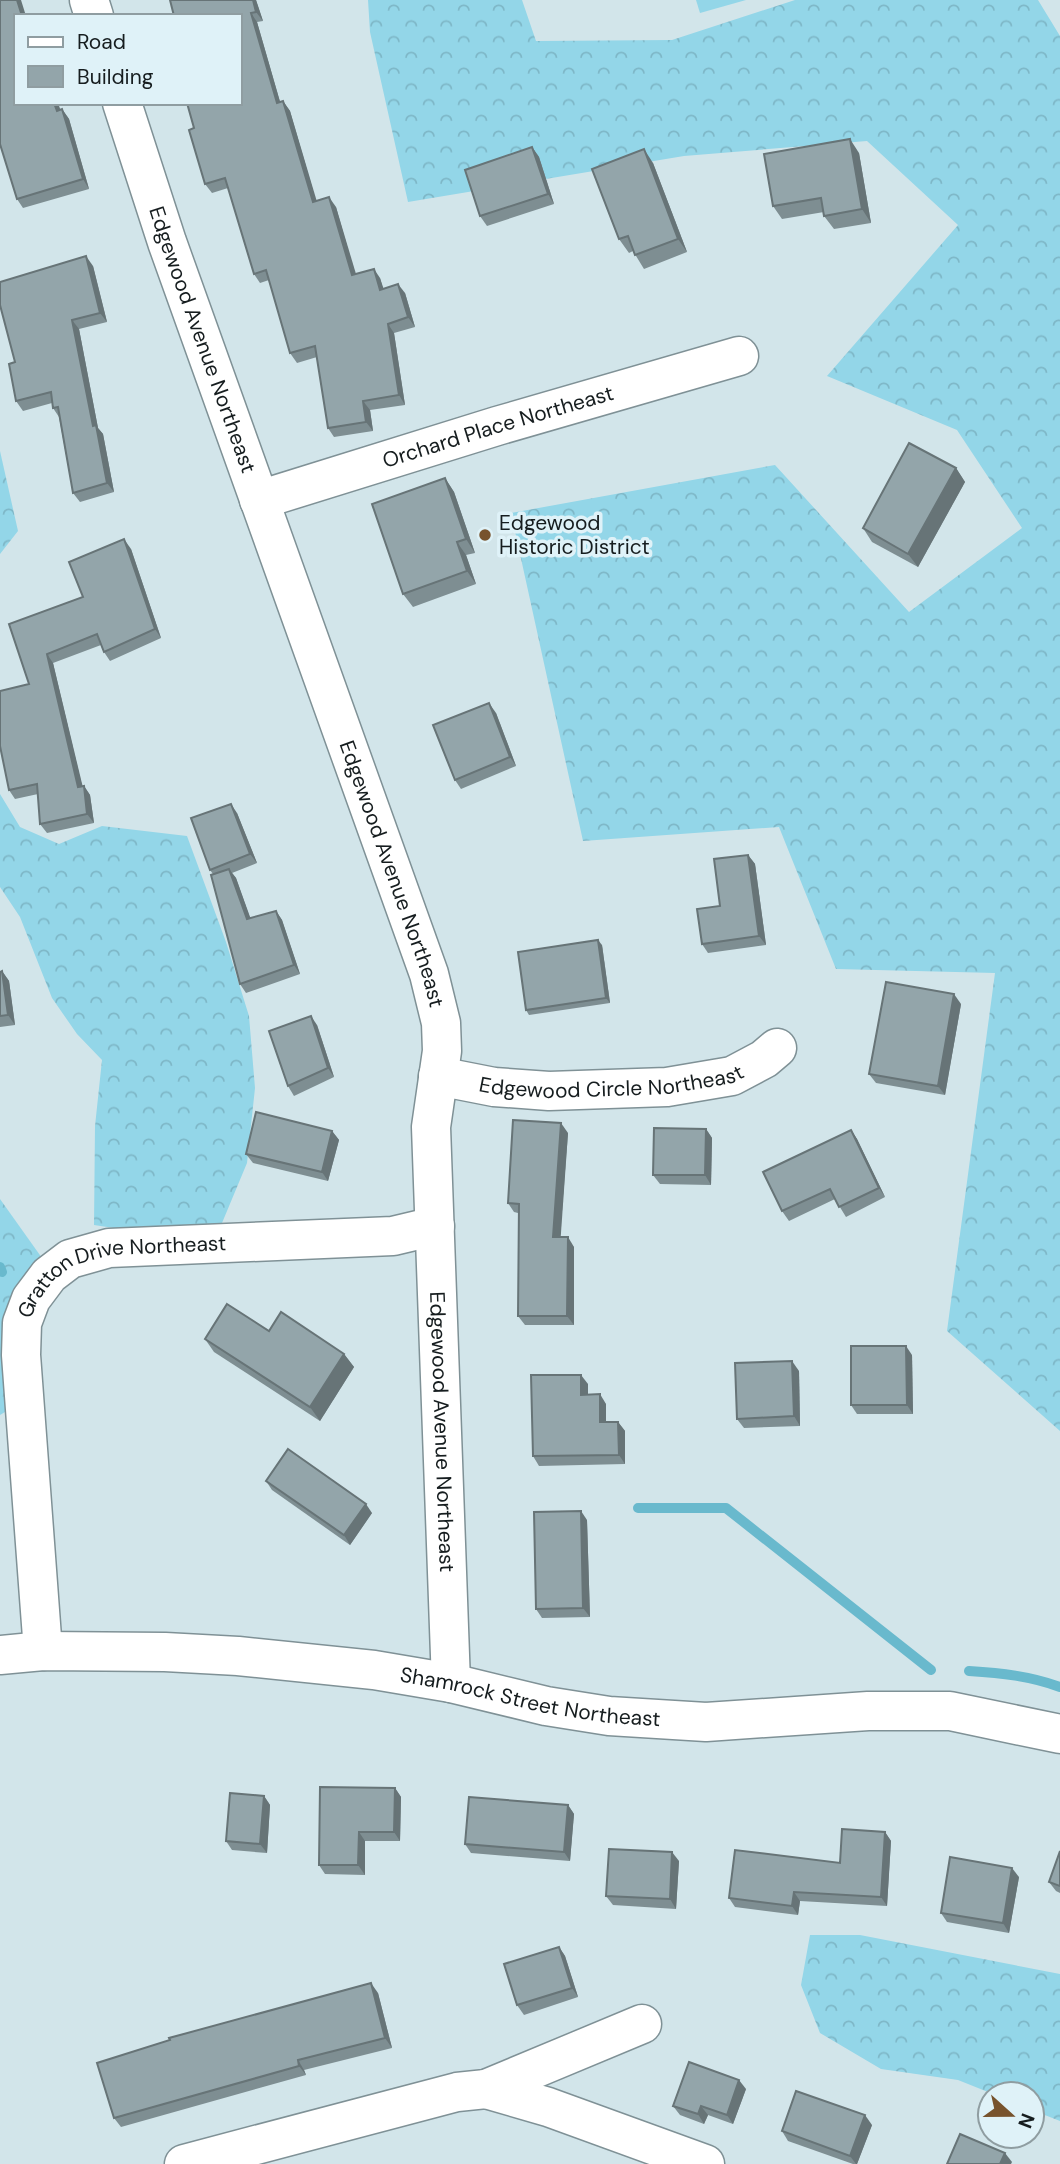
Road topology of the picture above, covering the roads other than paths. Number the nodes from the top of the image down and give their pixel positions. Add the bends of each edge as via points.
1 (123, 105) edge
2 (739, 356) dead end
3 (259, 500) junction
4 (777, 1048) dead end
5 (438, 1076) junction
6 (435, 1226) junction
7 (43, 1651) junction
8 (0, 1655) edge
9 (451, 1683) junction
10 (1060, 1734) edge
11 (642, 2024) dead end
12 (486, 2089) junction
13 (184, 2164) edge
14 (705, 2164) edge

1 - 3 street, Edgewood Avenue Northeast
2 - 3 street, Orchard Place Northeast
3 - 5 street, Edgewood Avenue Northeast via 429,974 441,1023
4 - 5 street, Edgewood Circle Northeast via 732,1076 667,1087 549,1091
5 - 6 street, Edgewood Avenue Northeast via 431,1127
6 - 7 street, Gratton Drive Northeast via 393,1236 109,1248 70,1259 49,1275 31,1299 22,1323 21,1355
6 - 9 street, Edgewood Avenue Northeast
7 - 8 street, Shamrock Street Northeast
7 - 9 street, Shamrock Street Northeast via 238,1656
9 - 10 street, Shamrock Street Northeast via 610,1716 706,1722 868,1711 950,1711
11 - 12 street
12 - 13 street via 457,2092
12 - 14 street

